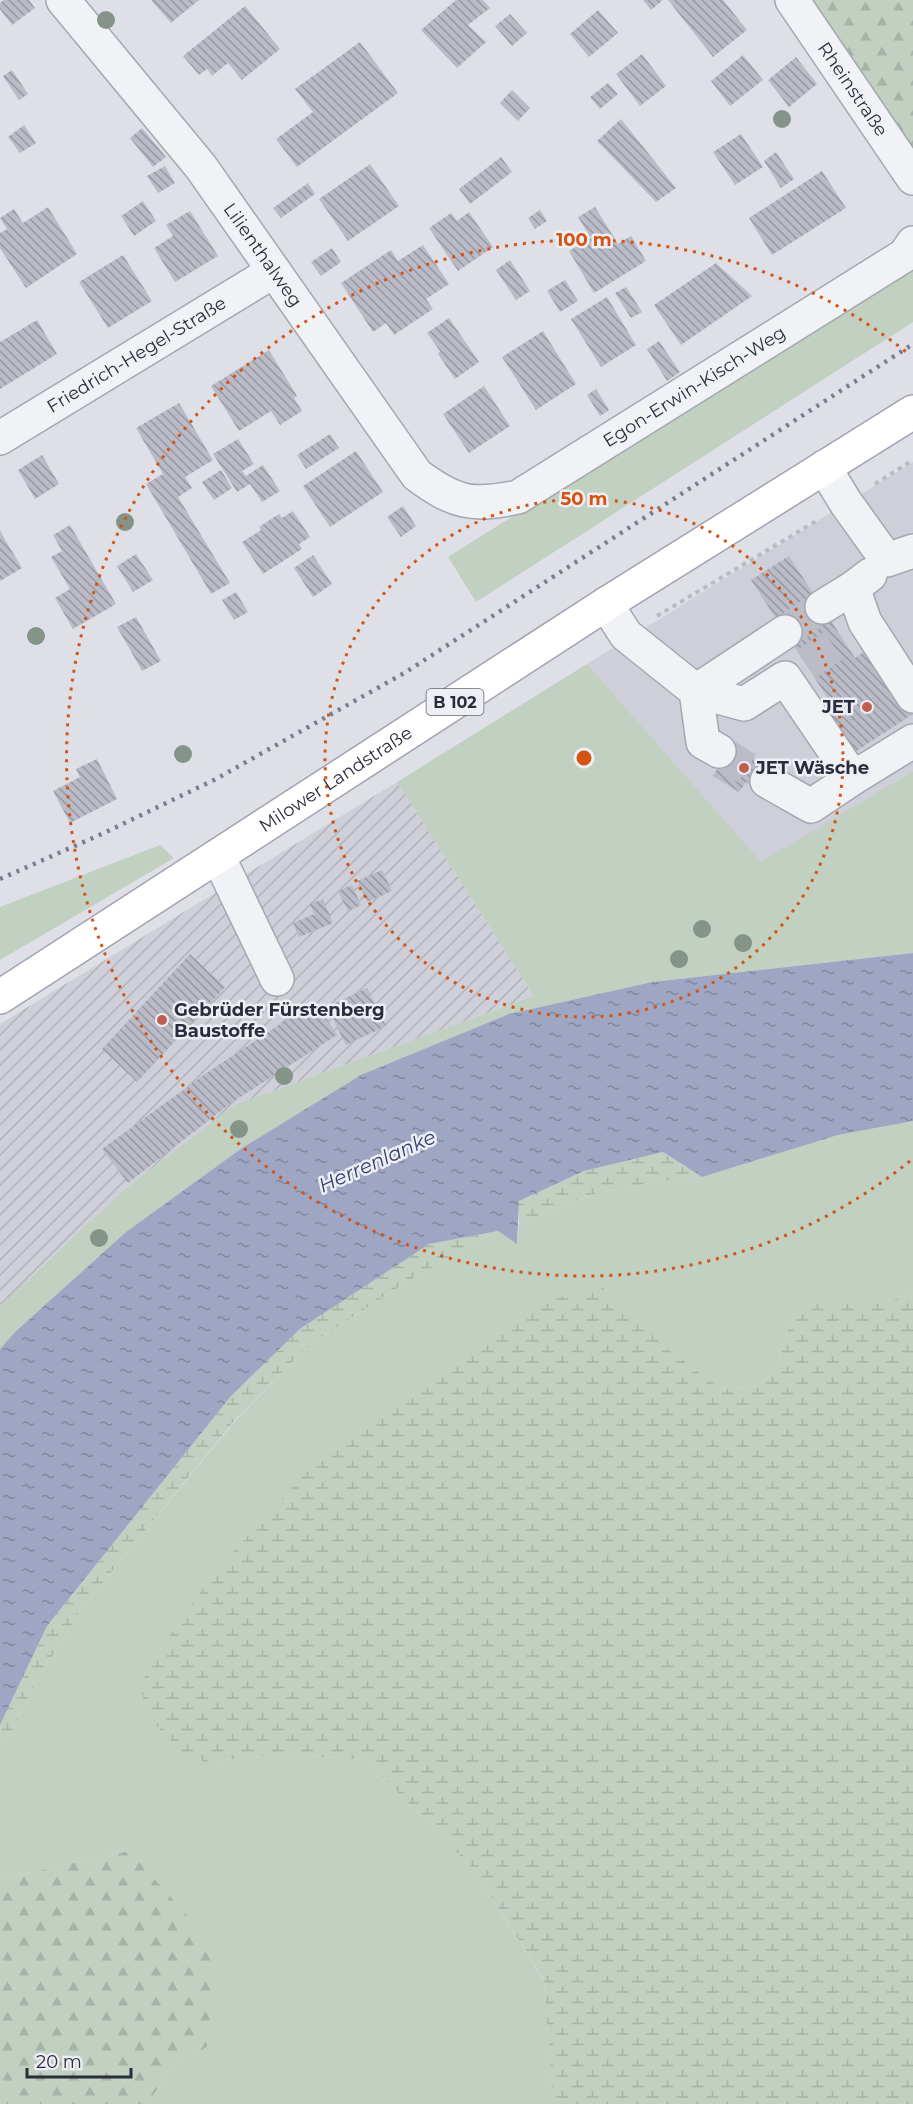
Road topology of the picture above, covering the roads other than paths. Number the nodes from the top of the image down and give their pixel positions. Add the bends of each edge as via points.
1 (63, 0) edge
2 (792, 0) edge
3 (913, 178) edge
4 (913, 243) edge
5 (274, 271) junction
6 (913, 412) edge
7 (0, 438) edge
8 (824, 468) junction
9 (464, 502) joint
10 (900, 556) edge
11 (853, 588) junction
12 (606, 604) junction
13 (822, 607) tunnel mouth
14 (785, 632) tunnel mouth
15 (696, 691) junction
16 (913, 696) edge
17 (913, 741) edge
18 (719, 751) tunnel mouth
19 (853, 778) junction
20 (767, 781) tunnel mouth
21 (218, 856) junction
22 (277, 979) dead end
23 (0, 996) edge

1 - 5 street, Lilienthalweg via 201,167
2 - 3 street, Rheinstraße
4 - 9 street, Egon-Erwin-Kisch-Weg via 905,255 518,496 493,502
5 - 7 street, Friedrich-Hegel-Straße
5 - 9 street, Lilienthalweg via 417,475
6 - 8 main road, Milower Landstraße / B 102
8 - 10 street via 846,503
8 - 12 main road, Milower Landstraße / B 102
10 - 11 street
11 - 13 street
11 - 16 street via 854,631
12 - 15 street via 626,635
12 - 21 main road, Milower Landstraße / B 102
14 - 15 street
15 - 18 street via 703,742
15 - 19 street via 744,704 795,671
17 - 19 street
19 - 20 street via 811,806
21 - 22 street
21 - 23 main road, Milower Landstraße / B 102

